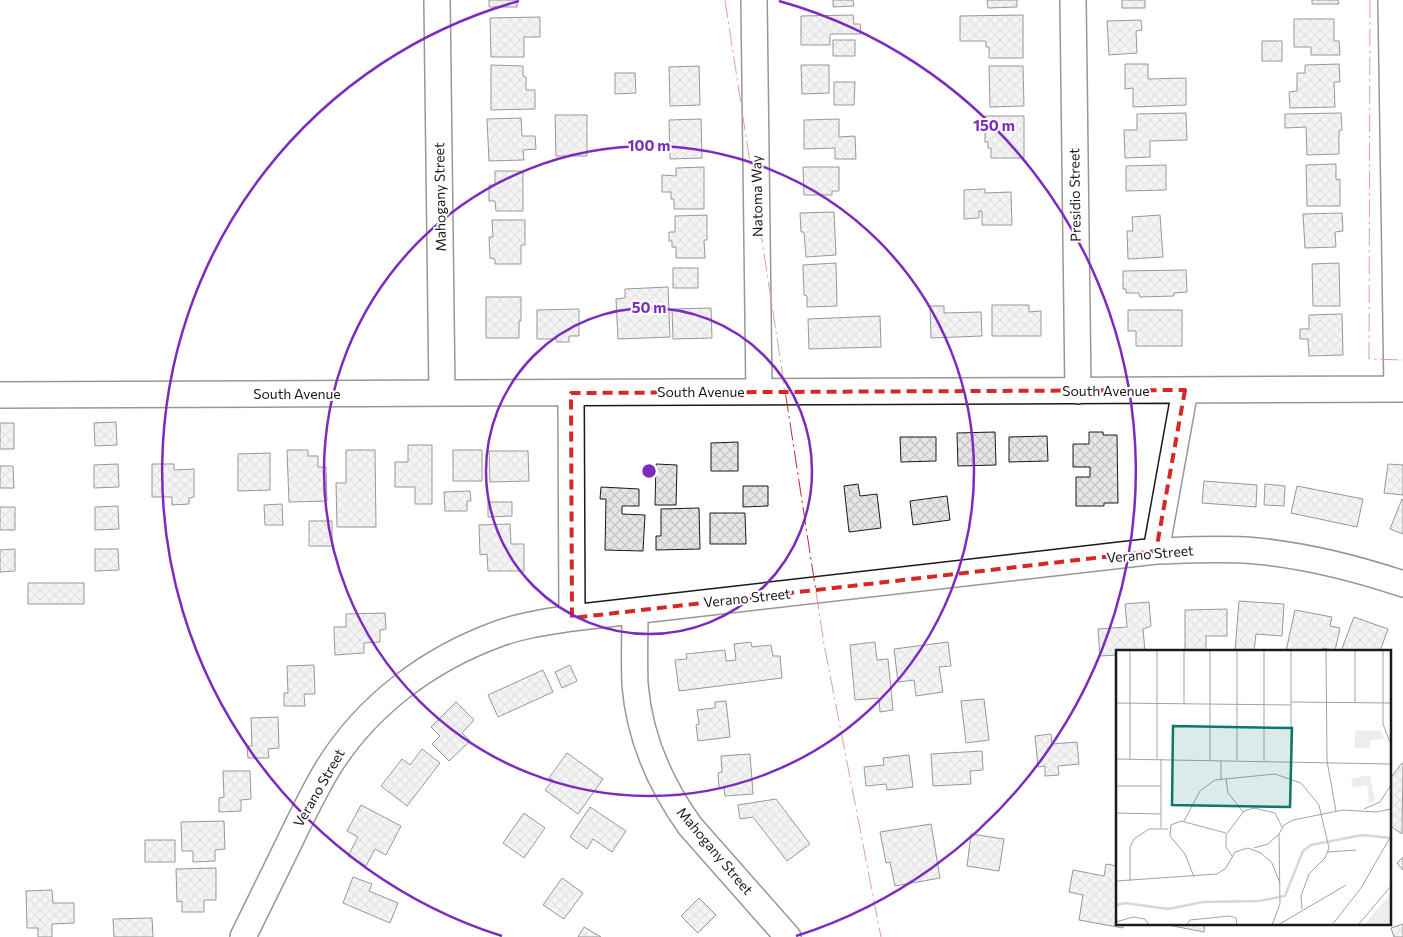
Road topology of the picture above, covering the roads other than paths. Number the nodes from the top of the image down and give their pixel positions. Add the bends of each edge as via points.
1 (437, 0) edge
2 (754, 0) edge
3 (1073, 0) edge
4 (1392, 0) edge
5 (1400, 389) edge
6 (1185, 390) junction
7 (1078, 391) junction
8 (759, 392) junction
9 (442, 393) junction
10 (571, 393) junction
11 (0, 395) edge
12 (1156, 551) junction
13 (1403, 584) edge
14 (635, 611) junction
15 (572, 618) junction
16 (243, 937) edge
17 (788, 937) edge

1 - 9 street, Mahogany Street
2 - 8 street, Natoma Way
3 - 7 street, Presidio Street
4 - 5 street
5 - 6 street, South Avenue
6 - 7 street, South Avenue
6 - 12 street
7 - 8 street, South Avenue
8 - 10 street, South Avenue
9 - 10 street, South Avenue
9 - 11 street, South Avenue
10 - 15 street
12 - 13 street, Verano Street via 1256,551 1355,568
12 - 14 street, Verano Street
14 - 15 street, Verano Street
14 - 17 street, Mahogany Street via 636,687 641,724 660,778 690,826
15 - 16 street, Verano Street via 499,633 468,646 409,680 371,714 328,767

